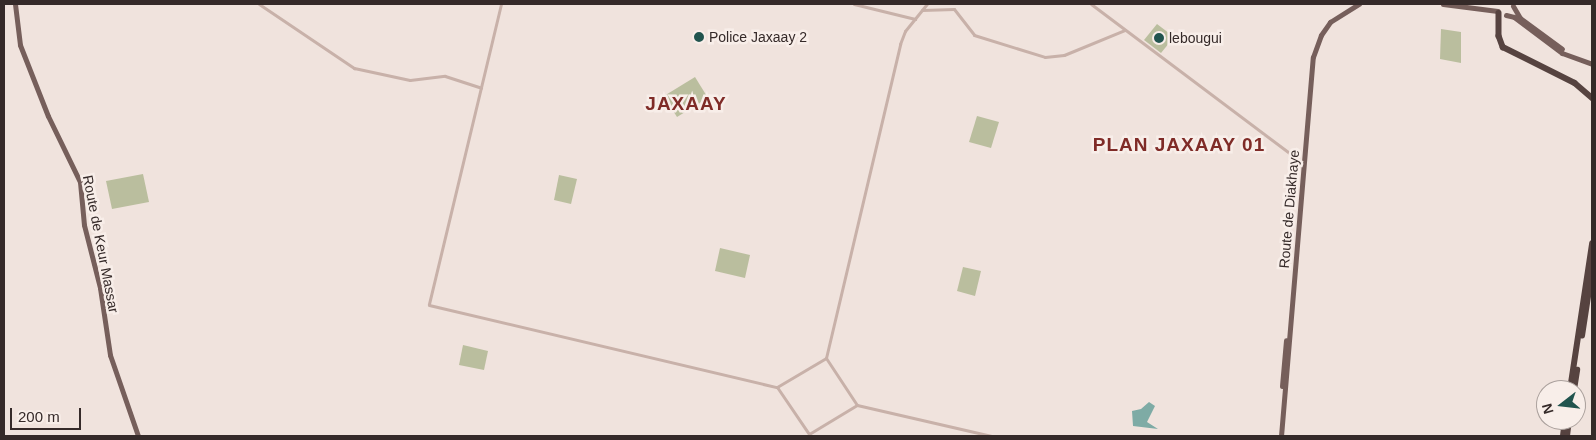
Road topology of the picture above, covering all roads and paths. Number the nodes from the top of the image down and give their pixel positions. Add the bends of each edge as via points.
1 (15, 4) edge
2 (259, 4) edge
3 (501, 4) edge
4 (854, 4) edge
5 (927, 4) edge
6 (1091, 4) edge
7 (1350, 4) edge
8 (1359, 4) edge
9 (1443, 4) edge
10 (1483, 4) edge
11 (1496, 4) edge
12 (1513, 5) edge
13 (922, 10) junction
14 (1501, 13) junction
15 (919, 14) junction
16 (909, 17) junction
17 (915, 19) junction
18 (1125, 30) junction
19 (1592, 62) edge
20 (481, 88) junction
21 (1592, 98) edge
22 (1303, 155) junction
23 (1293, 156) junction
24 (1303, 164) junction
25 (1592, 244) edge
26 (1592, 271) edge
27 (826, 358) junction
28 (1572, 380) edge
29 (1576, 380) edge
30 (777, 386) junction
31 (857, 405) junction
32 (138, 436) edge
33 (991, 436) edge
34 (1280, 436) edge

1 - 32 main road, Route de Keur Massar via 21,46 48,116 80,182 84,226 100,288 110,356
2 - 20 street via 354,68 410,80 445,76
3 - 20 street
4 - 16 street
5 - 13 street
6 - 18 street
7 - 22 main road, Route de Diakhaye via 1331,18 1313,45
8 - 22 main road, Route de Diakhaye via 1333,19 1315,48
9 - 14 main road
10 - 11 main road
11 - 14 main road
12 - 14 main road via 1512,12
12 - 19 main road via 1520,18 1540,35 1563,50
13 - 15 street
13 - 18 street via 954,9 974,35 1046,57 1064,55
14 - 19 main road via 1514,17 1562,53
14 - 21 highway via 1499,39 1504,47 1575,83
15 - 16 street
15 - 17 street
16 - 17 street
17 - 27 street via 900,44
18 - 23 street
20 - 30 street via 429,304
22 - 23 street
22 - 24 main road, Route de Diakhaye
23 - 24 street
24 - 34 main road, Route de Diakhaye
25 - 28 highway
26 - 29 highway
27 - 30 street
27 - 31 street
30 - 31 street via 809,434
31 - 33 street

